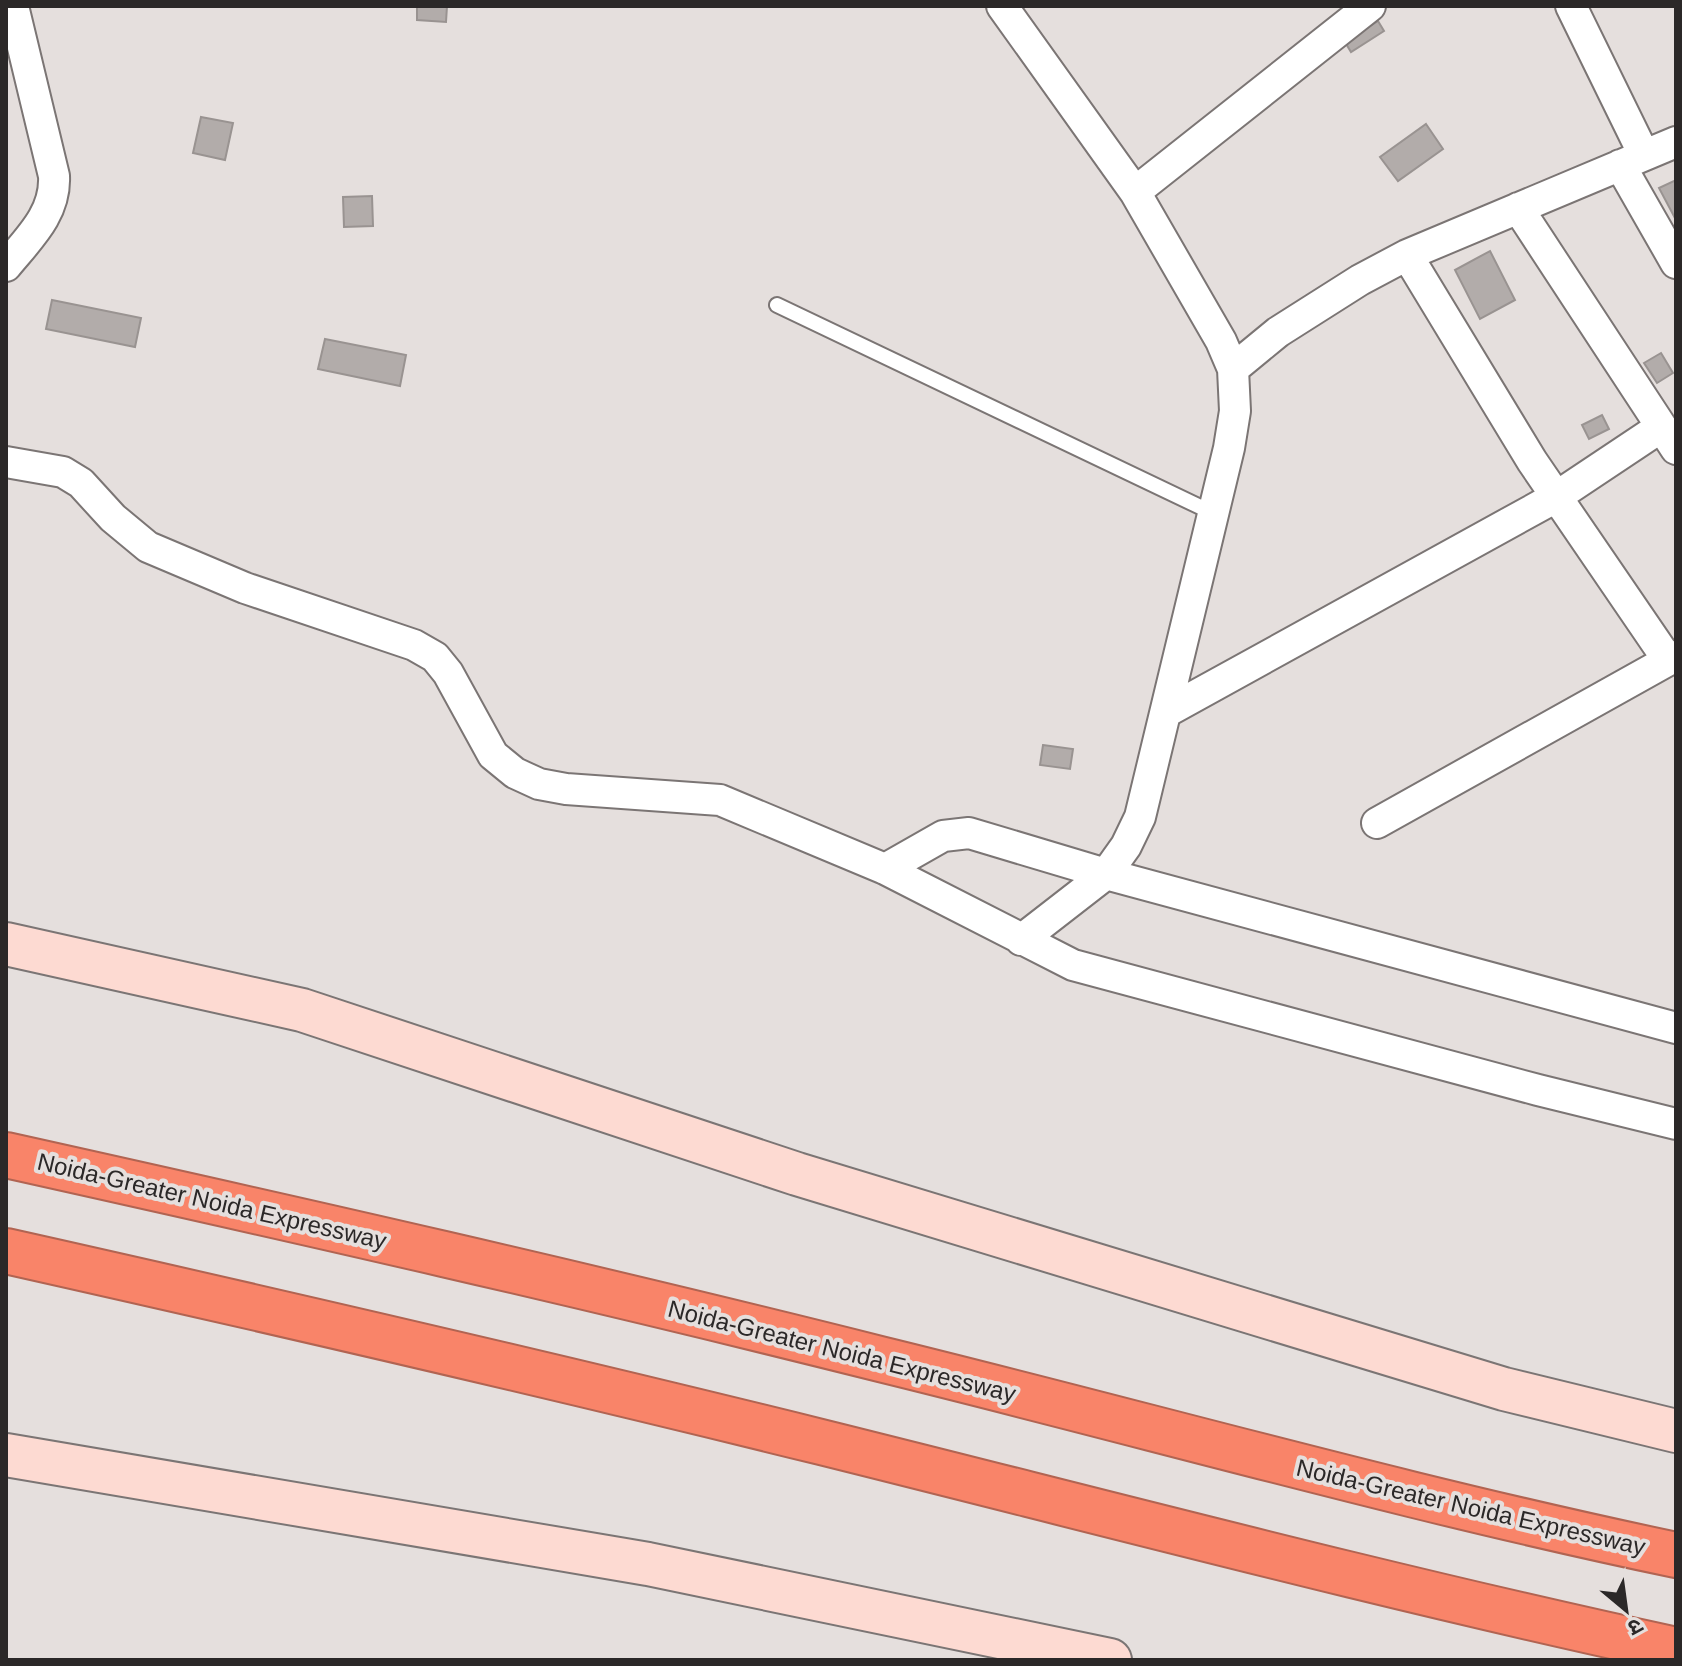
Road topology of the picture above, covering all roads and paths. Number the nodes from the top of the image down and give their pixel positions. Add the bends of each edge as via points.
1 (13, 6) edge
2 (1002, 6) edge
3 (1370, 6) edge
4 (1571, 6) edge
5 (1676, 142) edge
6 (1632, 160) junction
7 (1135, 192) junction
8 (1518, 208) junction
9 (1407, 255) junction
10 (1676, 263) edge
11 (6, 266) edge
12 (777, 305) dead end
13 (1233, 369) junction
14 (1669, 438) edge
15 (6, 462) edge
16 (1556, 497) junction
17 (1213, 513) junction
18 (1672, 658) edge
19 (1166, 712) junction
20 (1377, 823) dead end
21 (885, 869) junction
22 (1106, 874) junction
23 (1021, 940) junction
24 (6, 944) edge
25 (1676, 1028) edge
26 (1676, 1124) edge
27 (6, 1155) edge
28 (6, 1251) edge
29 (1676, 1431) edge
30 (6, 1455) edge
31 (1676, 1555) edge
32 (1676, 1650) edge
33 (1110, 1660) edge

1 - 11 street via 54,190 43,220
2 - 7 street
3 - 7 street
4 - 6 street
5 - 6 street
6 - 8 street
6 - 10 street
7 - 13 street
8 - 9 street
8 - 14 street
9 - 13 street via 1278,332
9 - 16 street
12 - 17 lane
13 - 17 street via 1235,411
14 - 16 street
15 - 21 street via 63,472 148,547 435,657 493,755 515,773 566,789 720,800
16 - 18 street
16 - 19 street
17 - 19 street
18 - 20 street
19 - 22 street via 1140,817
21 - 22 street via 943,836 969,833
21 - 23 street
22 - 23 street
22 - 25 street
23 - 26 street via 1073,965
24 - 29 street via 302,1010 810,1178 1504,1389
27 - 31 highway, Noida-Greater Noida Expressway via 354,1232 879,1358 1526,1524
28 - 32 highway via 302,1317 1490,1610
30 - 33 street via 648,1564

